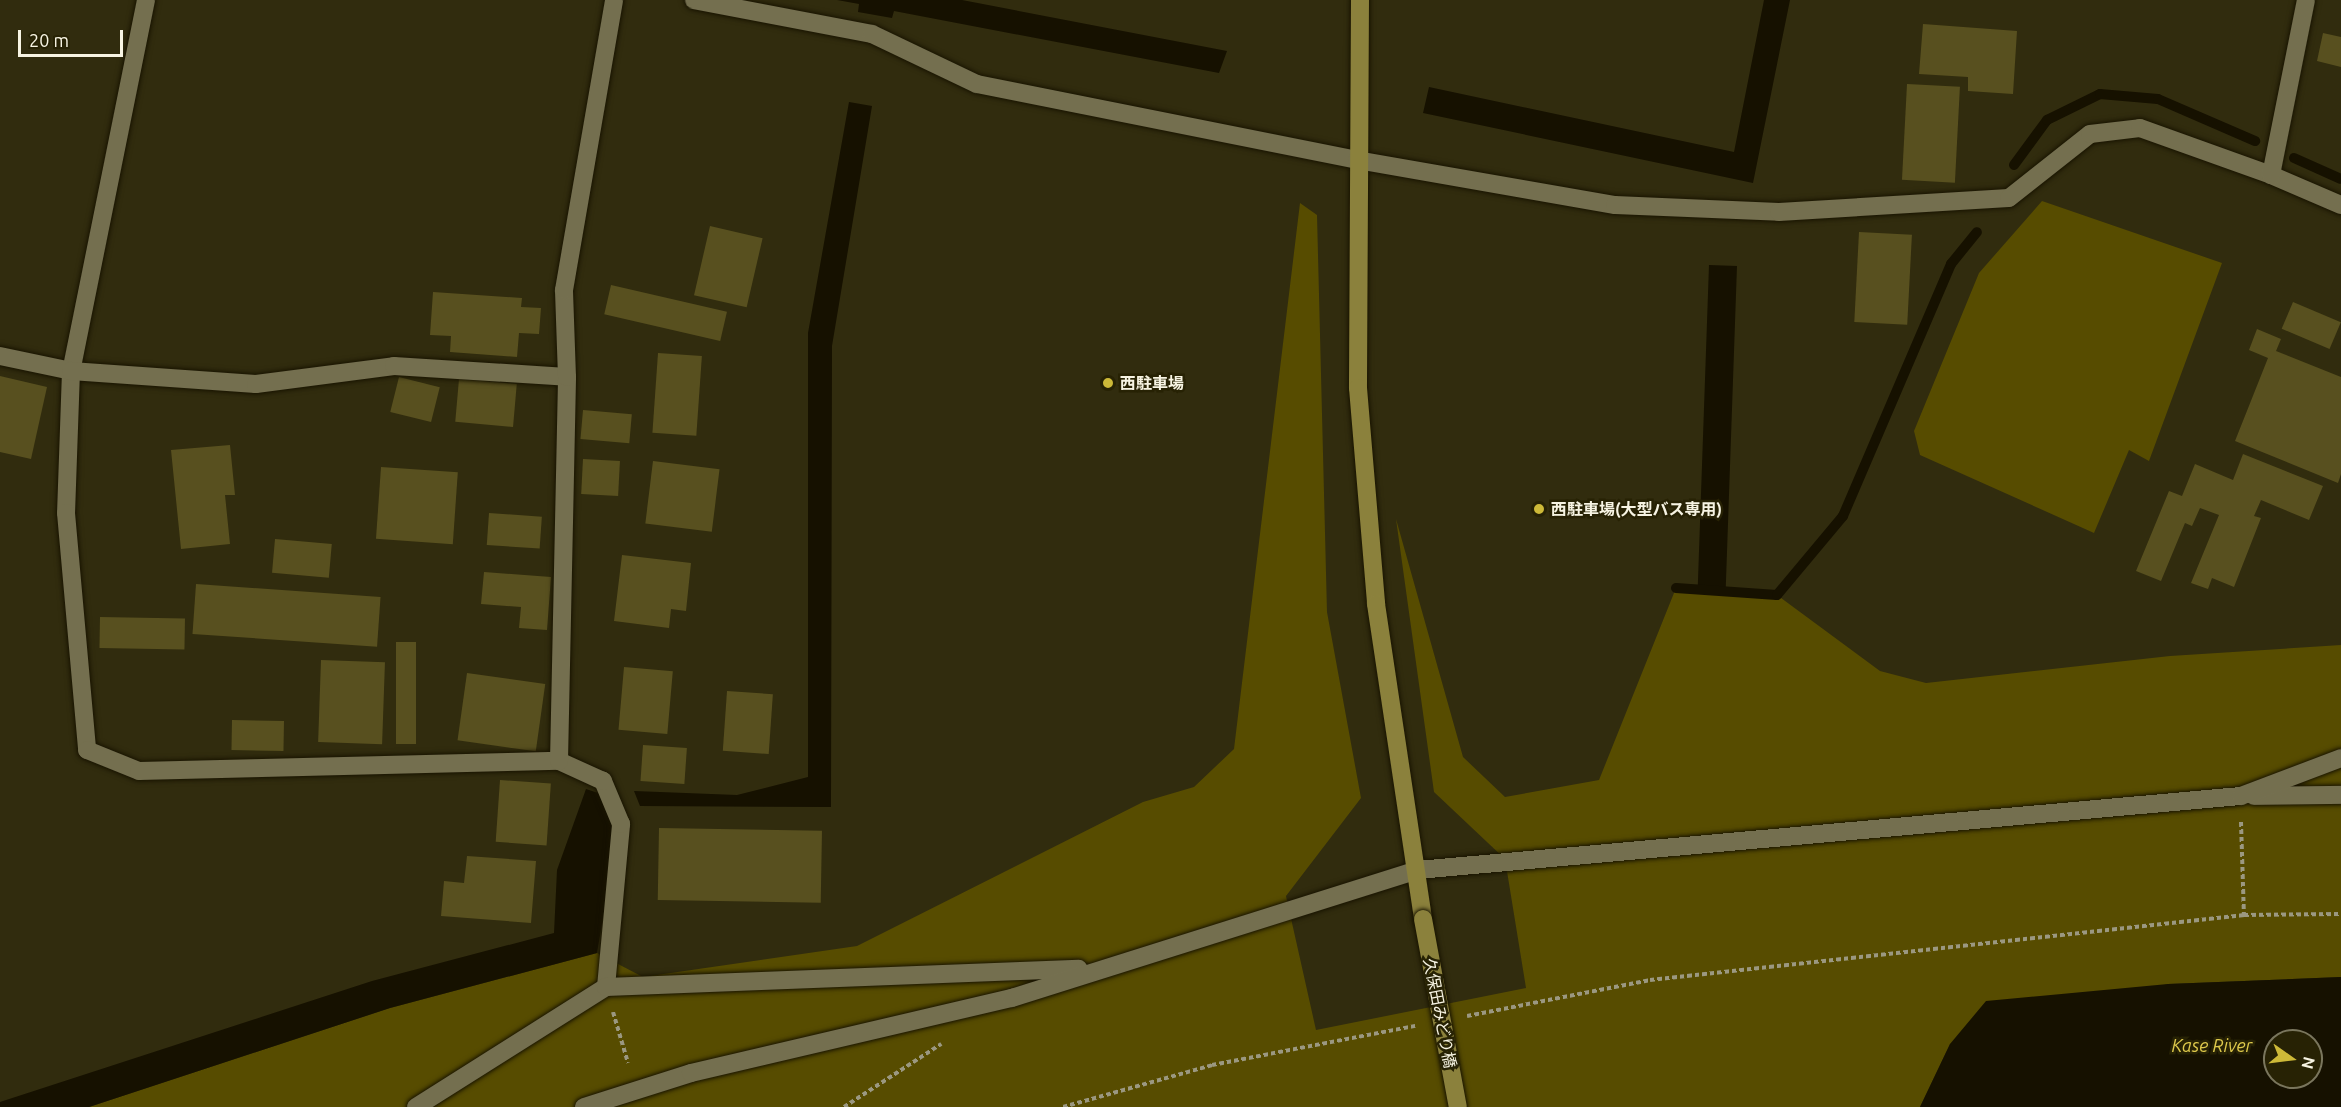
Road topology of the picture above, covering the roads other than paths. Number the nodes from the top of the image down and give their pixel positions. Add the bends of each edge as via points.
1 (146, 0) edge
2 (614, 0) edge
3 (694, 0) edge
4 (1360, 0) edge
5 (2306, 0) edge
6 (1357, 160) junction
7 (2271, 175) junction
8 (2341, 205) edge
9 (0, 356) edge
10 (71, 371) junction
11 (567, 377) junction
12 (2341, 758) edge
13 (559, 761) junction
14 (2341, 795) edge
15 (2241, 796) junction
16 (1418, 870) junction
17 (1098, 968) junction
18 (606, 987) junction
19 (416, 1107) edge
20 (584, 1107) edge
21 (1458, 1107) edge

1 - 10 street
2 - 11 street via 564,290
3 - 6 street via 872,34 977,84
4 - 6 street, 久保田みどり橋
5 - 7 street
6 - 7 street via 1616,205 1779,212 2009,198 2090,134 2140,128
6 - 16 street, 久保田みどり橋 via 1358,387 1376,604
7 - 8 street
9 - 10 street
10 - 11 street via 256,384 394,366
10 - 13 street via 66,513 87,750 139,771
11 - 13 street
12 - 15 street
13 - 18 street via 603,781 621,824
14 - 15 street
15 - 16 street
16 - 17 street
16 - 21 street, 久保田みどり橋, bridge via 1423,920
17 - 18 street
17 - 20 street via 1012,998 691,1073
18 - 19 street

